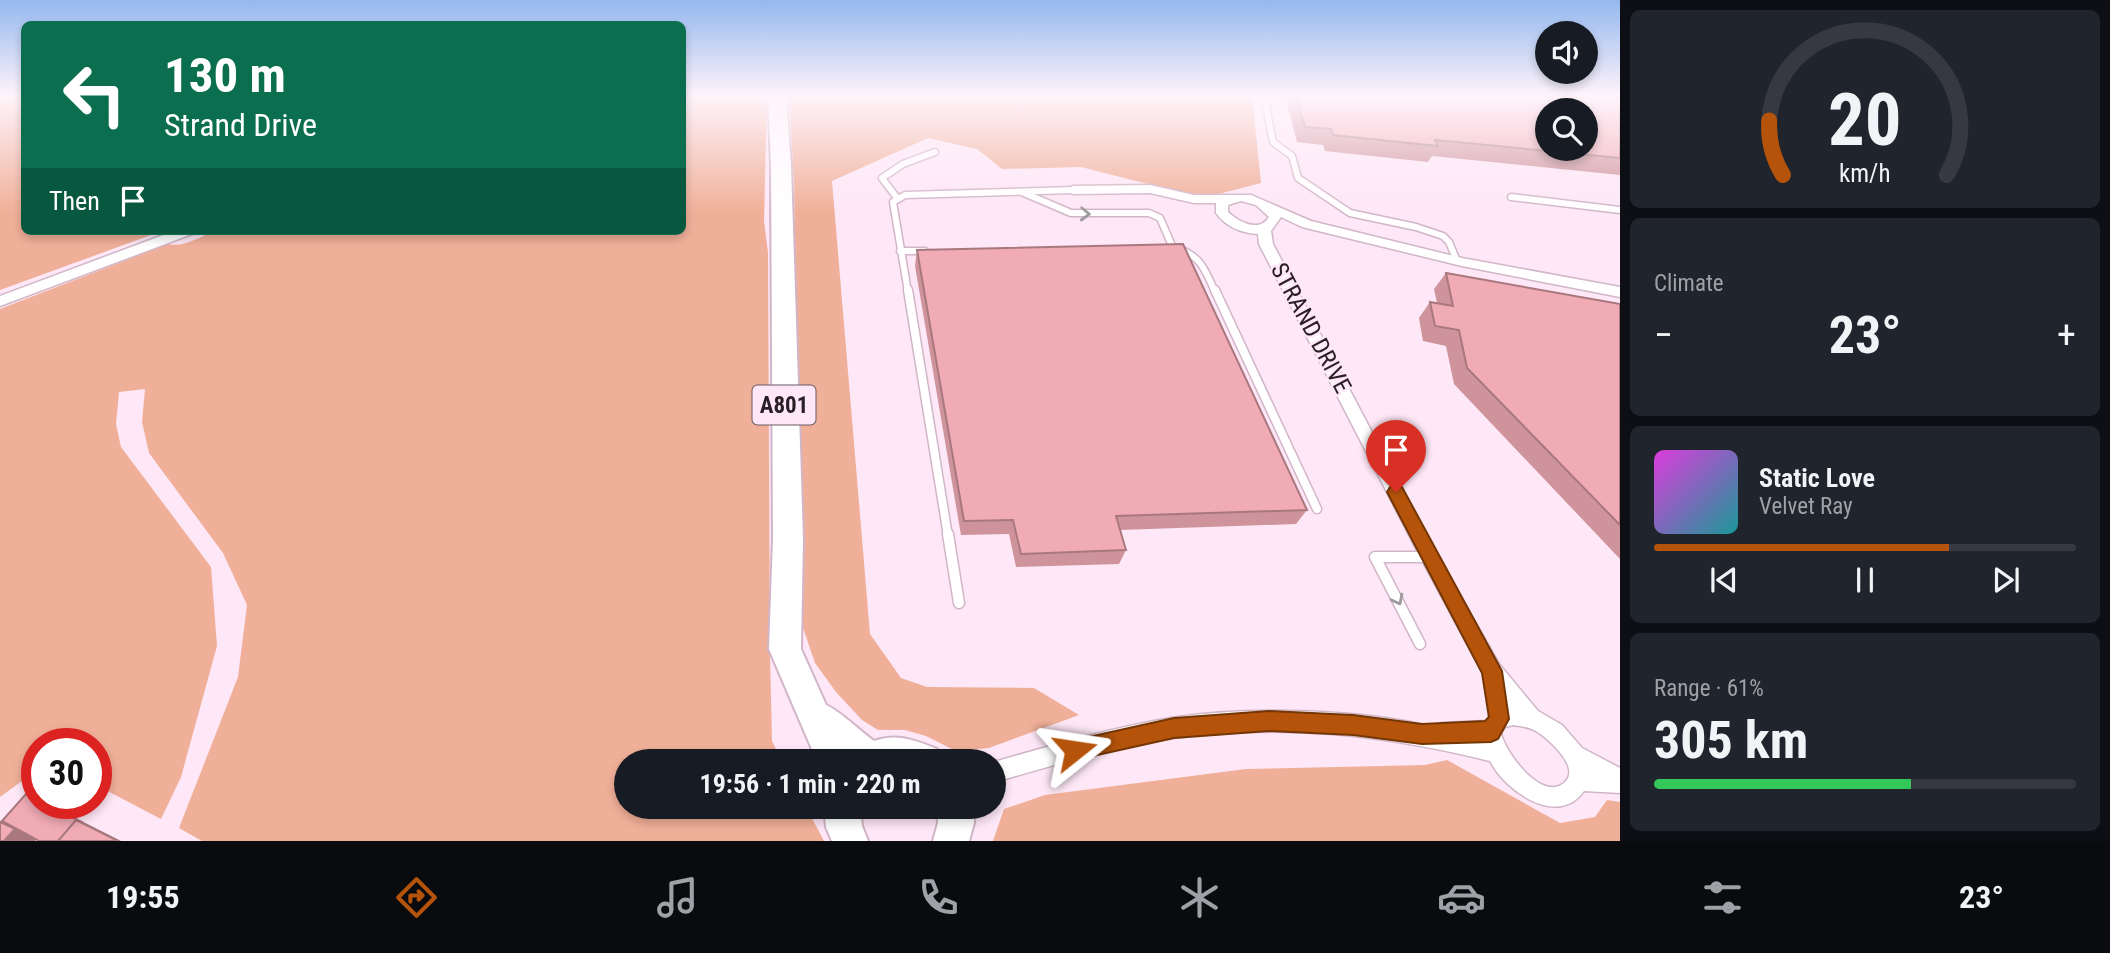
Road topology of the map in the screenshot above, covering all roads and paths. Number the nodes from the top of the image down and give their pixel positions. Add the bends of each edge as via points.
1 (779, 135) edge
2 (1272, 135) edge
3 (935, 152) dead end
4 (1073, 190) joint
5 (1021, 191) junction
6 (1511, 197) dead end
7 (897, 198) junction
8 (1194, 198) junction
9 (1227, 199) junction
10 (1263, 203) junction
11 (1620, 210) edge
12 (1226, 219) junction
13 (1307, 224) junction
14 (1267, 233) junction
15 (176, 235) edge
16 (1160, 248) edge
17 (1173, 248) junction
18 (941, 250) edge
19 (900, 251) junction
20 (1457, 261) junction
21 (1620, 292) edge
22 (0, 301) edge
23 (1317, 509) dead end
24 (1429, 557) junction
25 (959, 603) dead end
26 (1420, 644) dead end
27 (1492, 671) junction
28 (811, 709) junction
29 (1531, 718) junction
30 (1494, 734) junction
31 (829, 749) edge
32 (855, 749) edge
33 (1575, 756) junction
34 (1006, 770) edge
35 (1578, 780) junction
36 (1620, 781) edge
37 (843, 819) edge
38 (956, 819) edge
39 (850, 841) edge
40 (951, 841) edge

1 - 28 main road, A801 via 788,539 785,649
2 - 20 lane via 1273,142 1297,161 1298,178 1340,207 1355,215 1443,236
3 - 7 lane via 903,163 882,178
4 - 5 lane
4 - 8 street via 1150,190
5 - 7 lane
5 -> 17 lane via 1071,213 1149,213 1160,218
6 - 11 lane
7 - 19 lane via 893,202
8 - 9 street
8 - 12 street, STRAND DRIVE
9 - 10 street
9 - 12 street via 1220,208
10 - 13 street
10 - 14 street via 1275,217
12 - 14 street, STRAND DRIVE
13 - 14 street
13 - 20 street
14 - 24 street, STRAND DRIVE
15 - 22 street
16 - 17 lane
17 - 23 lane via 1191,253 1202,263
18 - 19 lane
19 - 25 lane
20 - 21 street
24 -> 26 lane via 1375,557
24 - 27 street, STRAND DRIVE
27 - 29 street, STRAND DRIVE
27 - 30 street, STRAND DRIVE
28 - 31 main road, A801
28 - 32 main road, A801
29 - 30 street via 1513,715
29 - 33 street via 1556,733
30 - 34 street via 1422,734 1269,721 1174,728 1099,743
30 - 35 street via 1515,779 1547,794 1562,795 1573,790
33 - 35 street
33 - 36 street
35 - 36 street
37 - 39 main road
38 - 40 main road

